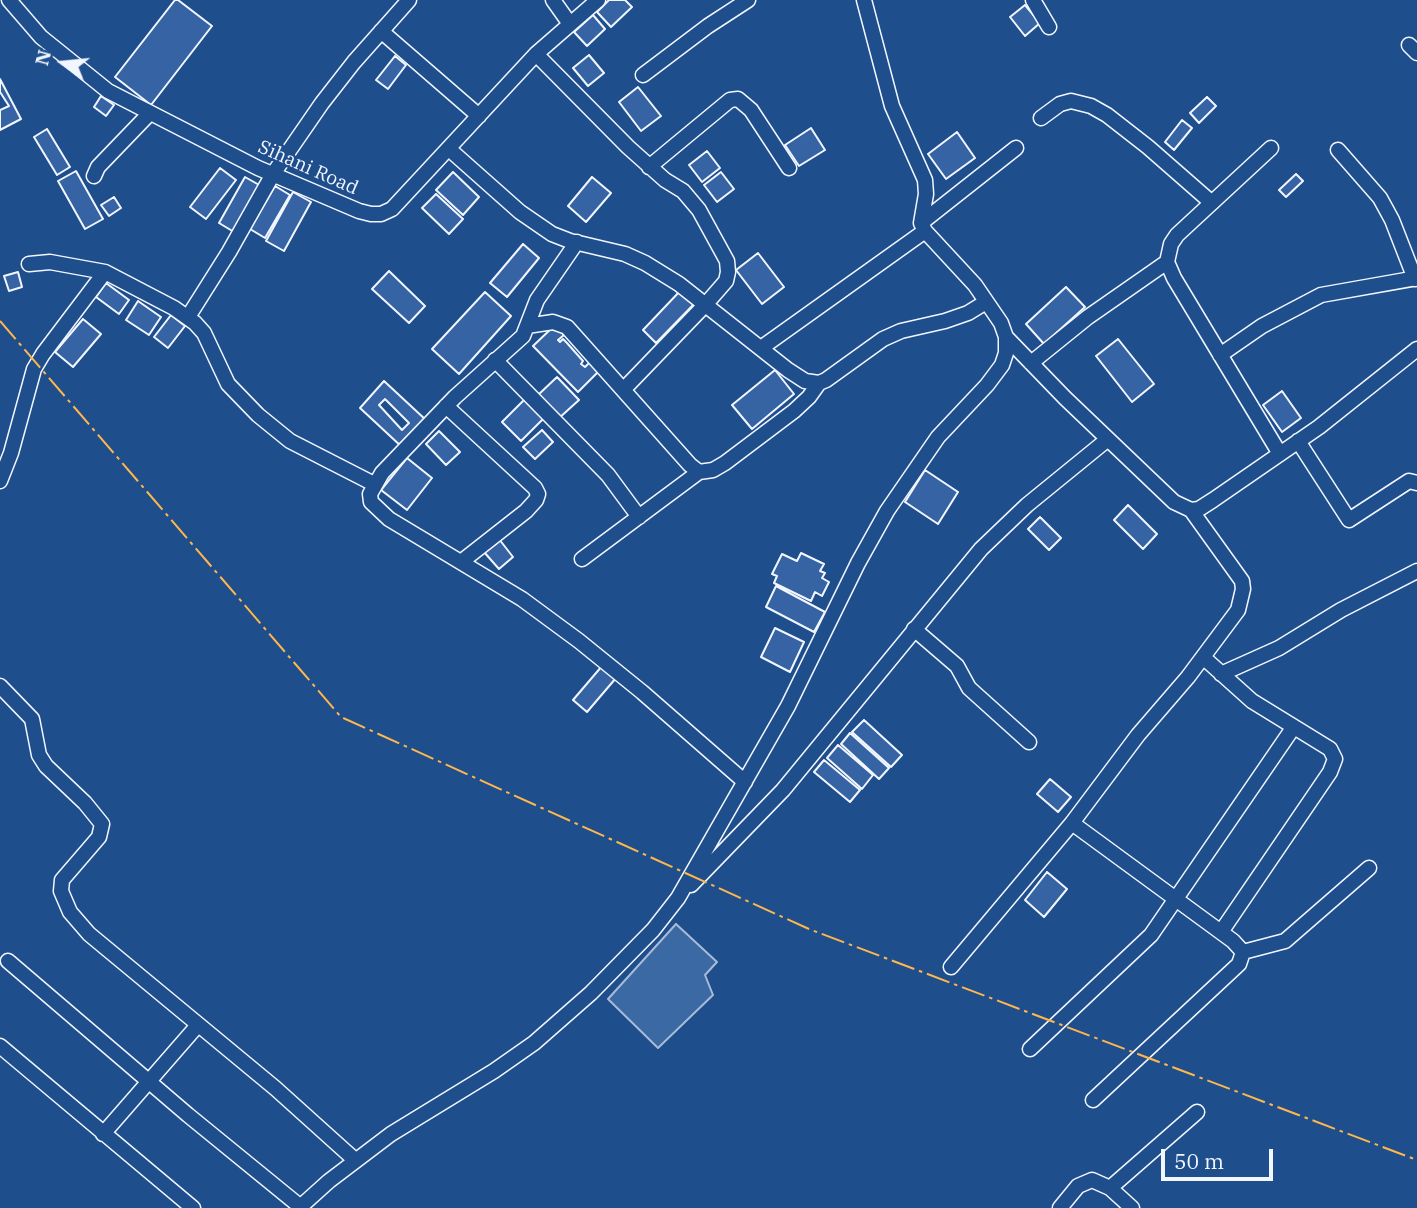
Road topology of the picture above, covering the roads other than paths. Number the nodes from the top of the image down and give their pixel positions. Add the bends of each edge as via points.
1 (9, 0) edge
2 (409, 0) edge
3 (553, 0) edge
4 (598, 0) edge
5 (748, 0) edge
6 (864, 0) edge
7 (1033, 0) edge
8 (570, 24) junction
9 (1049, 27) dead end
10 (381, 31) junction
11 (536, 54) junction
12 (643, 75) dead end
13 (149, 114) junction
14 (480, 116) junction
15 (1041, 118) dead end
16 (1016, 148) dead end
17 (1271, 148) dead end
18 (449, 149) junction
19 (1338, 149) dead end
20 (649, 166) junction
21 (789, 168) dead end
22 (273, 174) junction
23 (94, 176) dead end
24 (1212, 203) junction
25 (923, 227) junction
26 (577, 242) junction
27 (1167, 262) junction
28 (29, 264) dead end
29 (104, 272) junction
30 (1416, 278) edge
31 (986, 302) junction
32 (706, 304) junction
33 (188, 317) junction
34 (527, 326) junction
35 (1006, 337) junction
36 (761, 348) junction
37 (1220, 355) junction
38 (1415, 355) edge
39 (495, 360) junction
40 (1031, 363) junction
41 (818, 383) junction
42 (624, 389) junction
43 (446, 405) junction
44 (1108, 439) junction
45 (1298, 441) junction
46 (1280, 454) junction
47 (699, 472) junction
48 (0, 481) edge
49 (1417, 483) edge
50 (374, 484) junction
51 (1191, 510) junction
52 (639, 517) junction
53 (582, 559) dead end
54 (461, 562) junction
55 (1417, 571) edge
56 (914, 629) junction
57 (1203, 657) junction
58 (1221, 674) junction
59 (0, 686) edge
60 (1293, 728) junction
61 (1029, 742) dead end
62 (745, 782) junction
63 (1072, 823) junction
64 (1369, 867) dead end
65 (678, 898) junction
66 (1176, 899) junction
67 (1221, 932) junction
68 (1243, 952) junction
69 (8, 961) dead end
70 (951, 967) dead end
71 (198, 1025) junction
72 (0, 1046) edge
73 (1030, 1049) dead end
74 (148, 1081) junction
75 (1093, 1100) dead end
76 (1197, 1112) dead end
77 (103, 1134) junction
78 (355, 1160) junction
79 (1110, 1188) junction
80 (193, 1208) edge
81 (301, 1208) edge
82 (1060, 1208) edge
83 (1132, 1208) edge

1 - 13 street, Sihani Road via 71,63
2 - 10 street
3 - 8 street
4 - 8 street, Sihani Road
5 - 12 street
6 - 25 street via 892,106 925,180
7 - 9 street
8 - 11 street, Sihani Road
10 - 14 street
10 - 22 street
11 - 14 street, Sihani Road
11 - 20 street
13 - 22 street, Sihani Road
13 - 23 street
14 - 18 street, Sihani Road
15 - 24 street via 1071,101 1091,106 1148,146
16 - 25 street
17 - 24 street
18 - 22 street, Sihani Road via 392,209 381,214 359,211
18 - 26 street via 520,212 552,234
19 - 30 street via 1380,198
20 - 21 street via 730,100 738,99 751,110
20 - 32 street via 699,209 727,261 726,281
22 - 33 street
24 - 27 street via 1171,243
25 - 31 street
25 - 36 street
26 - 32 street via 645,263
26 - 34 street via 537,300
27 - 37 street
27 - 40 street
28 - 29 street via 50,262
29 - 33 street
29 - 48 street via 34,369
30 - 37 street via 1321,295
31 - 35 street
31 - 41 street via 959,317 883,339
32 - 36 street
32 - 42 street
33 - 50 street via 204,333 228,384 258,415 290,440
34 - 39 street via 523,336
34 - 42 street via 553,322 567,327
35 - 40 street
35 - 62 street via 1002,365 938,437 887,511
36 - 41 street via 799,378
37 - 46 street
38 - 45 street
39 - 43 street
39 - 52 street via 608,475
40 - 44 street
41 - 47 street via 794,411 735,456 713,470
42 - 47 street
43 - 50 street
43 - 54 street via 538,494 526,511
44 - 51 street via 1174,502
44 - 56 street via 1003,526
45 - 46 street
45 - 49 street via 1349,520 1409,481
46 - 51 street
47 - 52 street
50 - 54 street via 370,502 377,510
51 - 57 street via 1238,573 1243,589 1238,610
52 - 53 street
54 - 62 street via 523,599 579,641
55 - 58 street via 1279,648
56 - 61 street via 957,666 969,688
56 - 65 street via 783,790
57 - 58 street
57 - 63 street
58 - 60 street
59 - 71 street via 33,719 39,755 46,766 102,824 99,837 65,874 61,891 70,912 89,934
60 - 66 street
60 - 67 street via 1330,750 1334,764
62 - 65 street
63 - 66 street
63 - 70 street
64 - 68 street via 1285,941
65 - 78 street via 631,954 534,1043
66 - 67 street
66 - 73 street via 1141,946
67 - 68 street
68 - 75 street via 1239,964
69 - 74 street
71 - 74 street
71 - 78 street
72 - 77 street
74 - 77 street
74 - 81 street
76 - 79 street
77 - 80 street
78 - 81 street
79 - 82 street via 1092,1180 1084,1182
79 - 83 street

